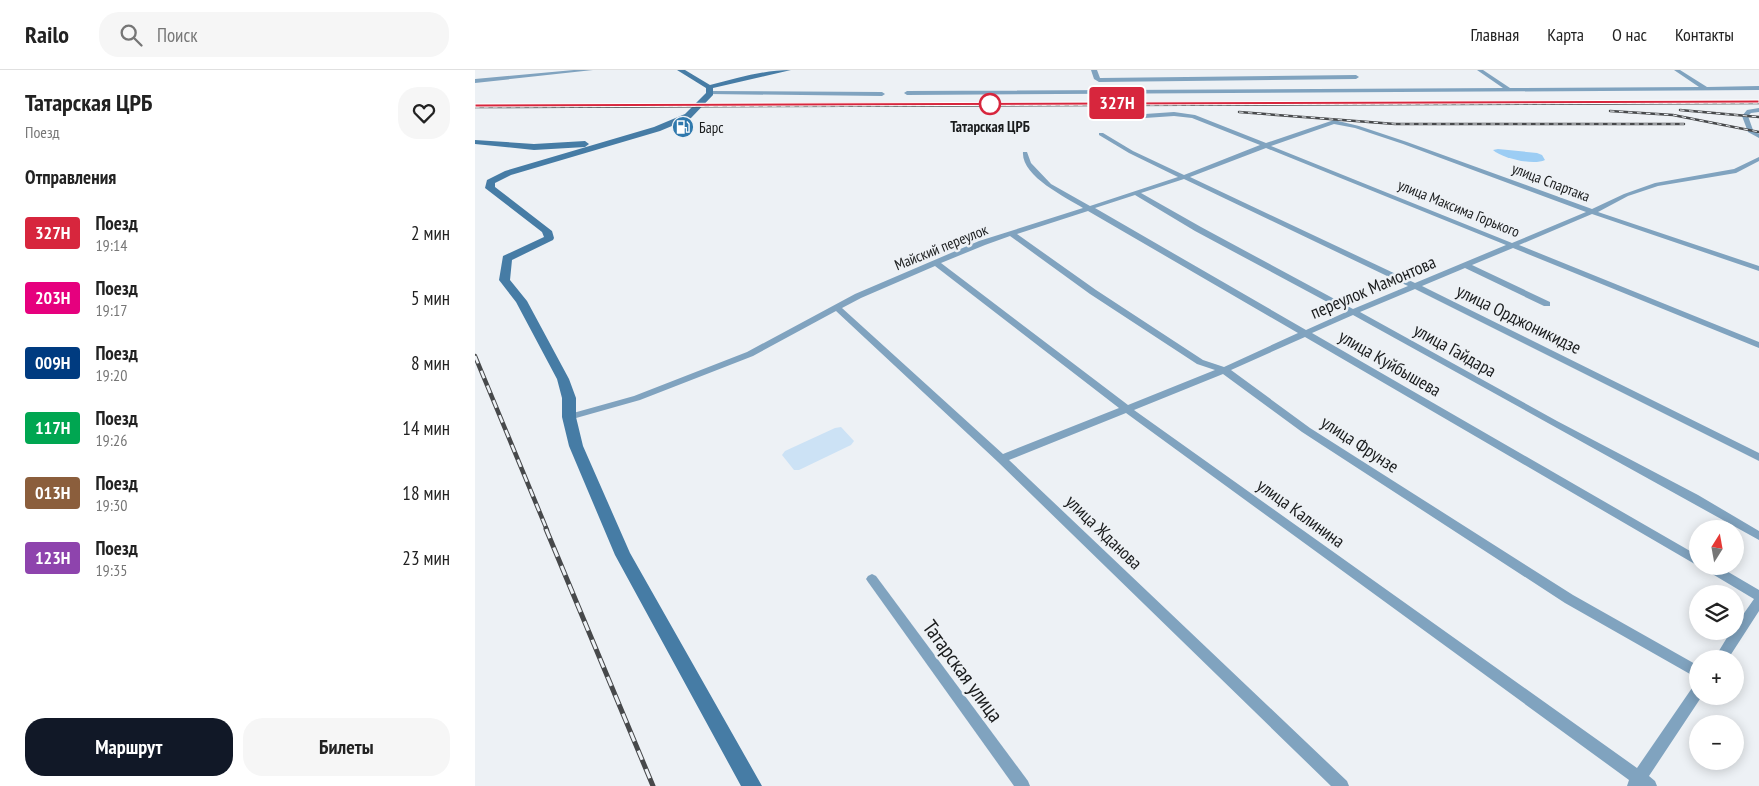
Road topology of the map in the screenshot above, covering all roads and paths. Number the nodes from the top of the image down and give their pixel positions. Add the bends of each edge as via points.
1 (590, 70) edge
2 (680, 70) edge
3 (788, 70) edge
4 (1094, 70) edge
5 (1229, 70) edge
6 (1481, 70) edge
7 (1677, 70) edge
8 (1356, 76) dead end
9 (1228, 78) junction
10 (475, 81) edge
11 (1706, 88) junction
12 (1759, 88) edge
13 (1508, 89) junction
14 (709, 90) junction
15 (1220, 91) junction
16 (907, 93) dead end
17 (882, 94) dead end
18 (1759, 110) edge
19 (1145, 116) dead end
20 (1334, 122) joint
21 (1101, 134) dead end
22 (1759, 136) edge
23 (631, 137) junction
24 (475, 142) edge
25 (1267, 145) junction
26 (1025, 154) dead end
27 (1759, 159) edge
28 (1184, 177) junction
29 (1136, 193) junction
30 (1089, 207) junction
31 (1592, 212) junction
32 (1012, 234) junction
33 (1515, 246) junction
34 (936, 263) junction
35 (1465, 265) junction
36 (1759, 269) edge
37 (1415, 286) junction
38 (1547, 304) dead end
39 (837, 308) junction
40 (1353, 312) junction
41 (1305, 334) junction
42 (1759, 345) edge
43 (1223, 370) junction
44 (1125, 408) junction
45 (569, 417) junction
46 (1759, 457) edge
47 (1002, 459) junction
48 (1759, 536) edge
49 (1689, 555) edge
50 (1723, 575) edge
51 (872, 579) dead end
52 (1759, 596) edge
53 (1759, 601) edge
54 (1726, 650) edge
55 (1689, 667) edge
56 (1689, 705) edge
57 (1641, 784) edge
58 (753, 786) edge
59 (1023, 786) edge
60 (1342, 786) edge

1 - 10 street
2 - 14 street
3 - 14 street via 748,77
4 - 9 street via 1099,80
5 - 9 street
6 - 13 street
7 - 11 street
8 - 9 street
9 - 15 street
11 - 12 street
11 - 13 street
13 - 15 street
14 - 17 street
14 - 23 street via 692,114
15 - 16 street
18 - 22 street via 1749,111 1745,116 1750,131
19 - 25 street, улица Максима Горького via 1193,116
20 - 25 street, Майский переулок
20 - 31 street, улица Спартака via 1405,142
21 - 28 street, улица Орджоникидзе
23 - 24 street via 555,147
23 - 45 street via 508,173 490,182 490,188 547,232 549,238 507,258 504,280 521,301 563,379 569,398
25 - 28 street, Майский переулок
25 - 33 street, улица Максима Горького
26 - 30 street, улица Куйбышева via 1028,164 1049,185
27 - 31 street, переулок Мамонтова via 1736,171 1657,184
28 - 29 street, Майский переулок
28 - 37 street, улица Орджоникидзе
29 - 30 street, Майский переулок
29 - 40 street, улица Гайдара
30 - 32 street, Майский переулок
30 - 41 street, улица Куйбышева
31 - 33 street, переулок Мамонтова
31 - 36 street, улица Спартака
32 - 34 street, Майский переулок
32 - 43 street, улица Фрунзе via 1093,292 1201,362
33 - 35 street, переулок Мамонтова
33 - 42 street, улица Максима Горького
34 - 39 street, Майский переулок
34 - 44 street, улица Калинина
35 - 37 street, переулок Мамонтова
35 - 38 street
37 - 40 street, переулок Мамонтова
37 - 46 street, улица Орджоникидзе
39 - 45 street, Майский переулок via 750,354 637,398
39 - 47 street, улица Жданова
40 - 41 street, переулок Мамонтова
40 - 48 street, улица Гайдара
41 - 43 street, переулок Мамонтова
41 - 49 street, улица Куйбышева
43 - 44 street, переулок Мамонтова
43 - 55 street, улица Фрунзе via 1306,430 1569,599
44 - 47 street, переулок Мамонтова
44 - 57 street, улица Калинина
45 - 58 street via 576,446 623,555
47 - 60 street, улица Жданова
50 - 52 street
51 - 59 street, Татарская улица
53 - 54 street
56 - 57 street

